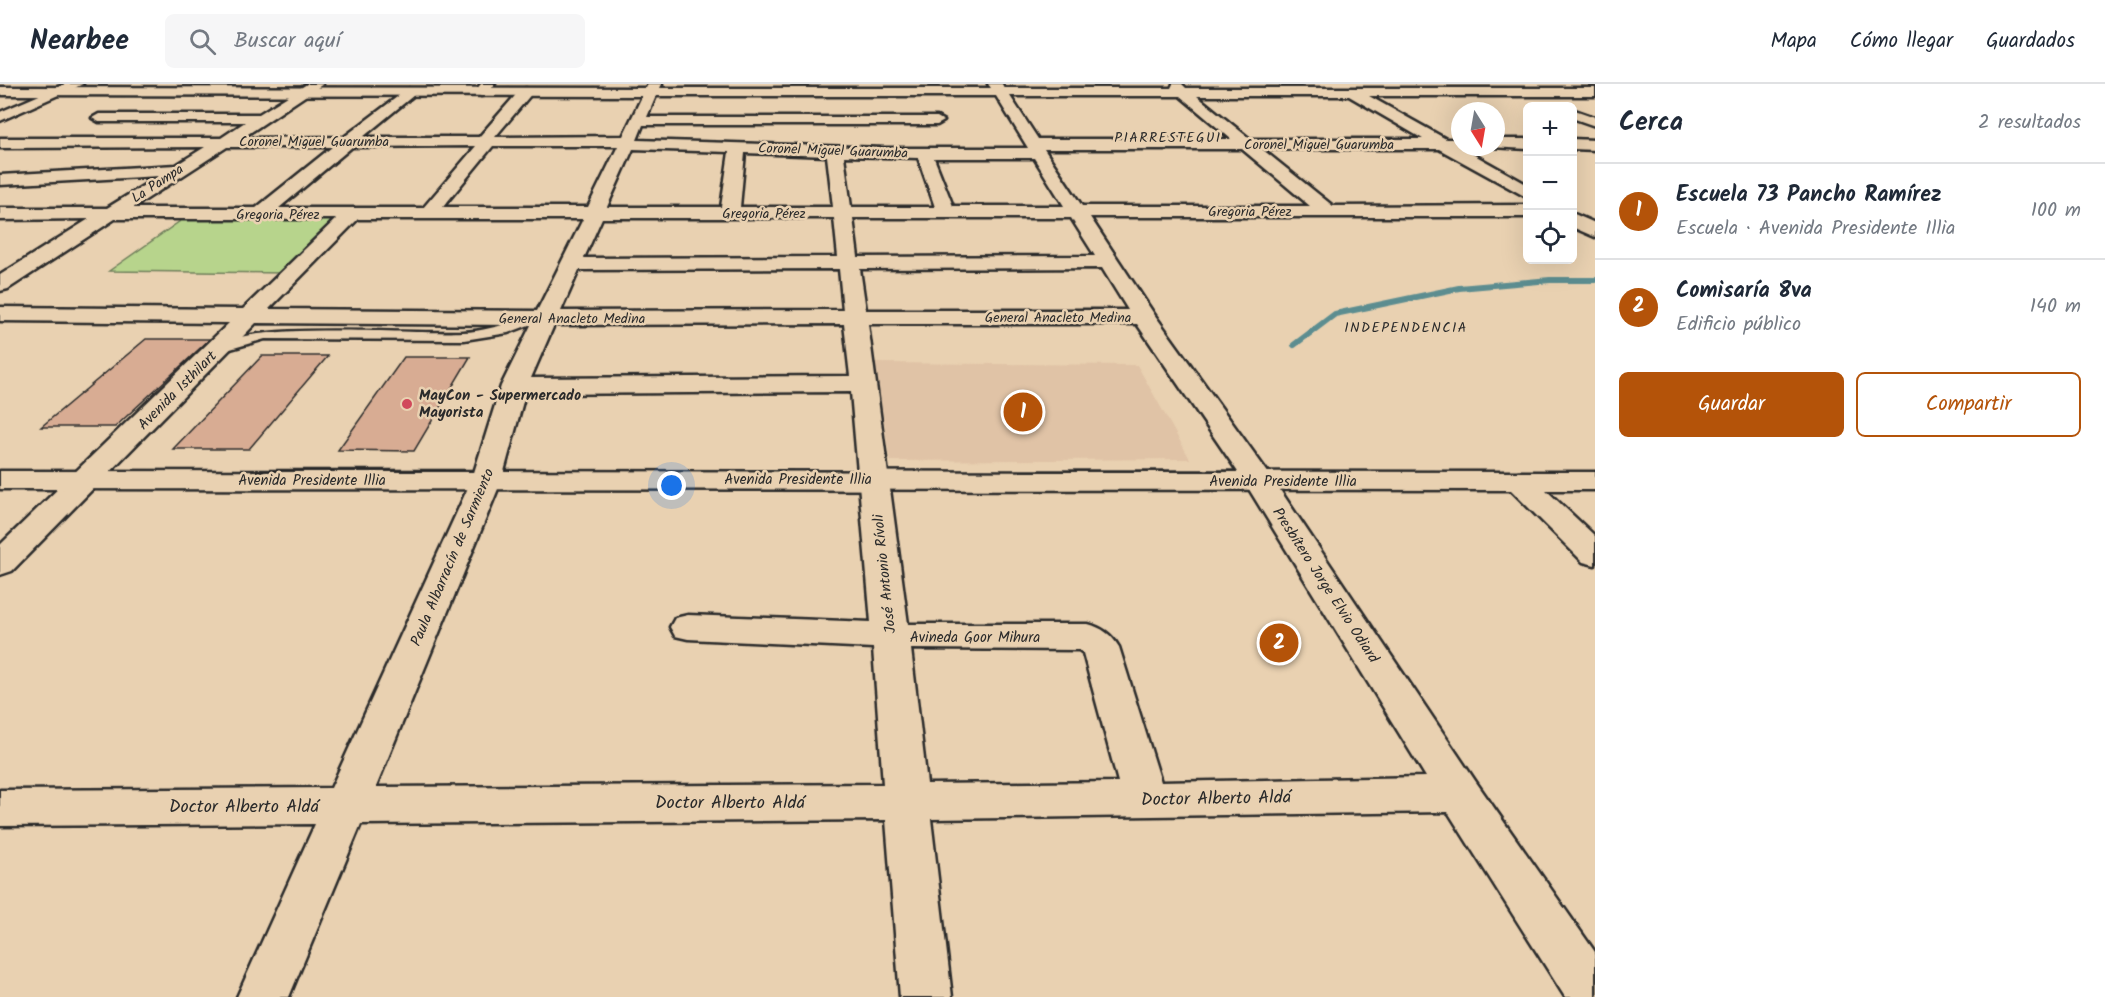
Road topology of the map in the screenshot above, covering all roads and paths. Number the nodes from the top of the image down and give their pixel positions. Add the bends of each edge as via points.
1 (76, 84) edge
2 (1507, 84) edge
3 (309, 88) edge
4 (484, 88) edge
5 (653, 88) edge
6 (762, 88) edge
7 (831, 88) edge
8 (998, 88) edge
9 (1178, 88) edge
10 (1345, 88) edge
11 (0, 92) edge
12 (59, 92) junction
13 (153, 92) junction
14 (409, 92) junction
15 (526, 92) junction
16 (1525, 92) junction
17 (1595, 92) edge
18 (1549, 102) edge
19 (1577, 114) edge
20 (0, 117) edge
21 (260, 118) junction
22 (638, 121) junction
23 (866, 121) junction
24 (937, 121) dead end
25 (1595, 122) edge
26 (90, 123) junction
27 (349, 141) junction
28 (486, 141) junction
29 (222, 142) junction
30 (628, 142) junction
31 (0, 143) edge
32 (24, 143) junction
33 (51, 143) junction
34 (1247, 144) junction
35 (1443, 144) junction
36 (1451, 144) edge
37 (1505, 144) edge
38 (1523, 144) edge
39 (1577, 144) edge
40 (1595, 145) edge
41 (738, 147) junction
42 (1037, 148) junction
43 (835, 151) junction
44 (873, 153) junction
45 (924, 153) junction
46 (0, 159) edge
47 (178, 170) junction
48 (0, 180) edge
49 (1523, 191) edge
50 (1328, 211) junction
51 (1523, 211) edge
52 (1577, 211) edge
53 (1595, 211) edge
54 (946, 212) junction
55 (1076, 212) junction
56 (730, 213) junction
57 (841, 213) junction
58 (0, 214) edge
59 (110, 214) junction
60 (260, 214) junction
61 (352, 214) junction
62 (428, 214) junction
63 (595, 214) junction
64 (1577, 222) edge
65 (1595, 231) edge
66 (1109, 262) junction
67 (848, 263) junction
68 (571, 264) junction
69 (0, 284) edge
70 (0, 314) edge
71 (252, 315) junction
72 (853, 317) junction
73 (1144, 317) junction
74 (542, 318) junction
75 (220, 348) junction
76 (862, 384) junction
77 (514, 386) junction
78 (487, 479) junction
79 (875, 479) junction
80 (0, 480) edge
81 (87, 480) junction
82 (1259, 481) junction
83 (1519, 481) junction
84 (1595, 481) edge
85 (1595, 555) edge
86 (0, 564) edge
87 (688, 627) dead end
88 (891, 636) junction
89 (1460, 794) junction
90 (1145, 800) junction
91 (906, 801) junction
92 (347, 805) junction
93 (0, 808) edge
94 (263, 997) edge
95 (926, 997) edge
96 (1594, 997) edge

1 - 12 street
2 - 16 street
3 - 13 street
3 - 14 street
3 - 21 street, La Pampa
4 - 14 street
4 - 15 street
5 - 6 street
5 - 15 street
5 - 22 street, Paula Albarracín de Sarmiento
6 - 7 street
7 - 8 street
8 - 9 street
8 - 42 street, Presbítero Jorge Elvio Odiard
9 - 10 street
9 - 34 street
10 - 16 street
10 - 35 street
11 - 12 street
12 - 13 street
12 - 20 street
13 - 26 street
14 - 27 street
15 - 28 street
16 - 17 street
16 - 18 street
19 - 25 street
21 - 26 street
21 - 29 street, La Pampa
22 - 23 street
22 - 30 street, Paula Albarracín de Sarmiento
23 - 24 street
23 - 44 street
26 - 33 street
27 - 28 street, Coronel Miguel Guarumba
27 - 29 street, Coronel Miguel Guarumba
27 - 60 street
28 - 30 street, Coronel Miguel Guarumba
28 - 62 street
29 - 33 street, Coronel Miguel Guarumba
29 - 47 street, La Pampa
30 - 41 street, Coronel Miguel Guarumba
30 - 63 street, Paula Albarracín de Sarmiento
31 - 32 street, Coronel Miguel Guarumba
32 - 33 street, Coronel Miguel Guarumba
32 - 46 street
34 - 35 street, Coronel Miguel Guarumba
34 - 42 street, Coronel Miguel Guarumba
34 - 50 street
35 - 36 street, Coronel Miguel Guarumba
35 - 49 street
37 - 38 street
39 - 40 street
41 - 43 street, Coronel Miguel Guarumba
41 - 56 street
42 - 45 street, Coronel Miguel Guarumba
42 - 55 street, Presbítero Jorge Elvio Odiard
43 - 44 street, Coronel Miguel Guarumba
43 - 57 street, José Antonio Rívoli
44 - 45 street, Coronel Miguel Guarumba
45 - 54 street
47 - 48 street
47 - 59 street, La Pampa
50 - 51 street, Gregoria Pérez
50 - 55 street, Gregoria Pérez
52 - 53 street
54 - 55 street, Gregoria Pérez
54 - 57 street, Gregoria Pérez
55 - 66 street, Presbítero Jorge Elvio Odiard
56 - 57 street, Gregoria Pérez
56 - 63 street, Gregoria Pérez
57 - 67 street, José Antonio Rívoli
58 - 59 street, Gregoria Pérez
59 - 60 street, Gregoria Pérez
59 - 69 street, La Pampa
60 - 61 street, Gregoria Pérez
61 - 62 street, Gregoria Pérez
61 - 71 street, Avenida Isthilart
62 - 63 street, Gregoria Pérez
63 - 68 street, Paula Albarracín de Sarmiento
64 - 65 street
66 - 67 street
66 - 73 street, Presbítero Jorge Elvio Odiard
67 - 68 street
67 - 72 street, José Antonio Rívoli
68 - 74 street, Paula Albarracín de Sarmiento
70 - 71 street, General Anacleto Medina
71 - 74 street, General Anacleto Medina
71 - 75 street, Avenida Isthilart
72 - 73 street, General Anacleto Medina
72 - 74 street, General Anacleto Medina
72 - 76 street, José Antonio Rívoli
73 - 82 street, Presbítero Jorge Elvio Odiard
74 - 75 lane via 508,329 464,336 264,335
74 - 77 street, Paula Albarracín de Sarmiento
75 - 81 street, Avenida Isthilart
76 - 77 street
76 - 79 street, José Antonio Rívoli
77 - 78 street, Paula Albarracín de Sarmiento
78 - 79 street, Avenida Presidente Illia
78 - 81 street, Avenida Presidente Illia
78 - 92 street, Paula Albarracín de Sarmiento
79 - 82 street, Avenida Presidente Illia
79 - 88 street, José Antonio Rívoli
80 - 81 street, Avenida Presidente Illia
81 - 86 street, Avenida Isthilart
82 - 83 street, Avenida Presidente Illia
82 - 89 street, Presbítero Jorge Elvio Odiard
83 - 84 street, Avenida Presidente Illia
83 - 85 street
87 - 88 street, Avineda Goor Mihura
88 - 90 street, Avineda Goor Mihura via 1088,637 1095,641
88 - 91 street, José Antonio Rívoli
89 - 90 street, Doctor Alberto Aldá
89 - 96 street, Presbítero Jorge Elvio Odiard
90 - 91 street, Doctor Alberto Aldá
91 - 92 street, Doctor Alberto Aldá
91 - 95 street, José Antonio Rívoli
92 - 93 street, Doctor Alberto Aldá
92 - 94 street, Paula Albarracín de Sarmiento

